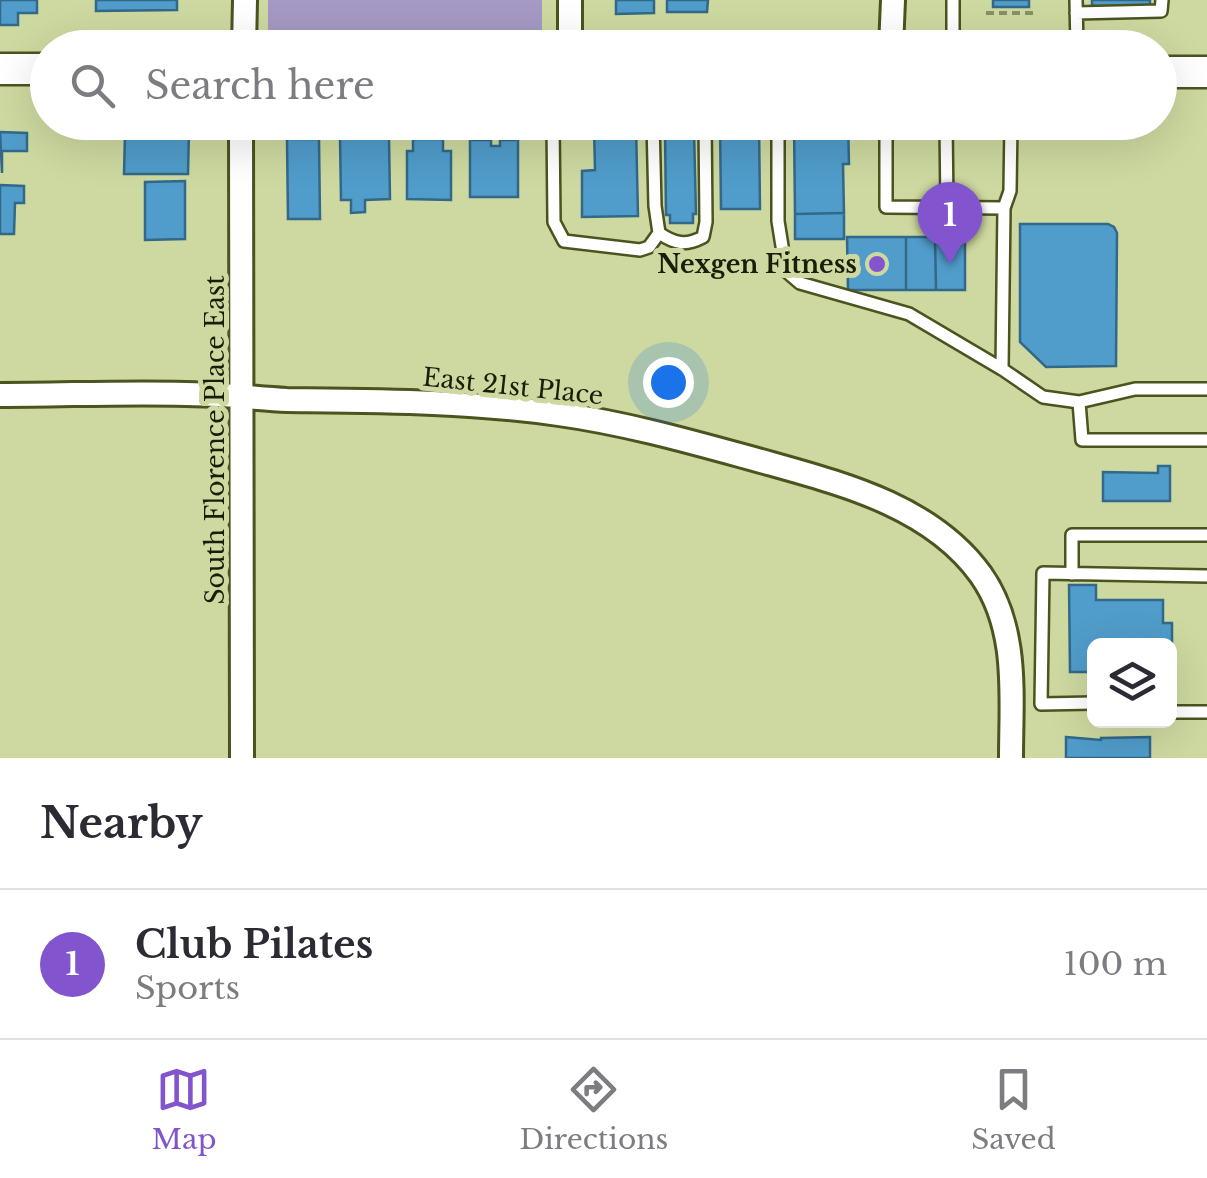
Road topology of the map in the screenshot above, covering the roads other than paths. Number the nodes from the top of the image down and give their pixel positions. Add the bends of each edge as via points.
1 (245, 0) edge
2 (570, 0) edge
3 (893, 0) edge
4 (953, 0) edge
5 (1162, 0) edge
6 (1076, 7) edge
7 (244, 30) edge
8 (570, 30) edge
9 (892, 30) edge
10 (953, 30) edge
11 (0, 69) edge
12 (30, 69) edge
13 (1177, 72) edge
14 (1207, 72) edge
15 (241, 140) edge
16 (553, 140) edge
17 (653, 140) edge
18 (705, 140) edge
19 (778, 140) edge
20 (886, 140) edge
21 (946, 140) edge
22 (1011, 140) edge
23 (947, 208) junction
24 (1004, 208) junction
25 (659, 233) junction
26 (1002, 370) junction
27 (1207, 390) edge
28 (0, 395) edge
29 (243, 397) junction
30 (1079, 402) junction
31 (1207, 440) edge
32 (1207, 534) edge
33 (1072, 574) junction
34 (1207, 576) edge
35 (1087, 703) edge
36 (1177, 712) edge
37 (1207, 712) edge
38 (242, 758) edge
39 (1011, 758) edge

1 - 7 street
2 - 8 street
3 - 9 street
4 - 10 lane
5 - 6 lane via 1162,11
11 - 12 main road
13 - 14 main road
15 - 29 street, South Florence Place East
16 - 25 lane via 554,222 564,241 640,250
17 - 25 lane
18 - 25 lane via 702,236 679,243
19 - 26 lane via 786,271 800,283 909,314
20 - 23 lane via 886,207
21 - 23 lane
22 - 24 lane
23 - 24 lane
24 - 26 lane
26 - 30 lane via 1043,397
27 - 30 lane via 1135,390
28 - 29 street, East 21st Place
29 - 38 street, South Florence Place East
29 - 39 street, East 21st Place via 452,403 560,414 679,438 898,507 946,538 995,600 1010,652
30 - 31 lane via 1082,440
32 - 33 lane via 1072,535
33 - 34 lane
33 - 35 lane via 1043,573 1042,704
36 - 37 lane

